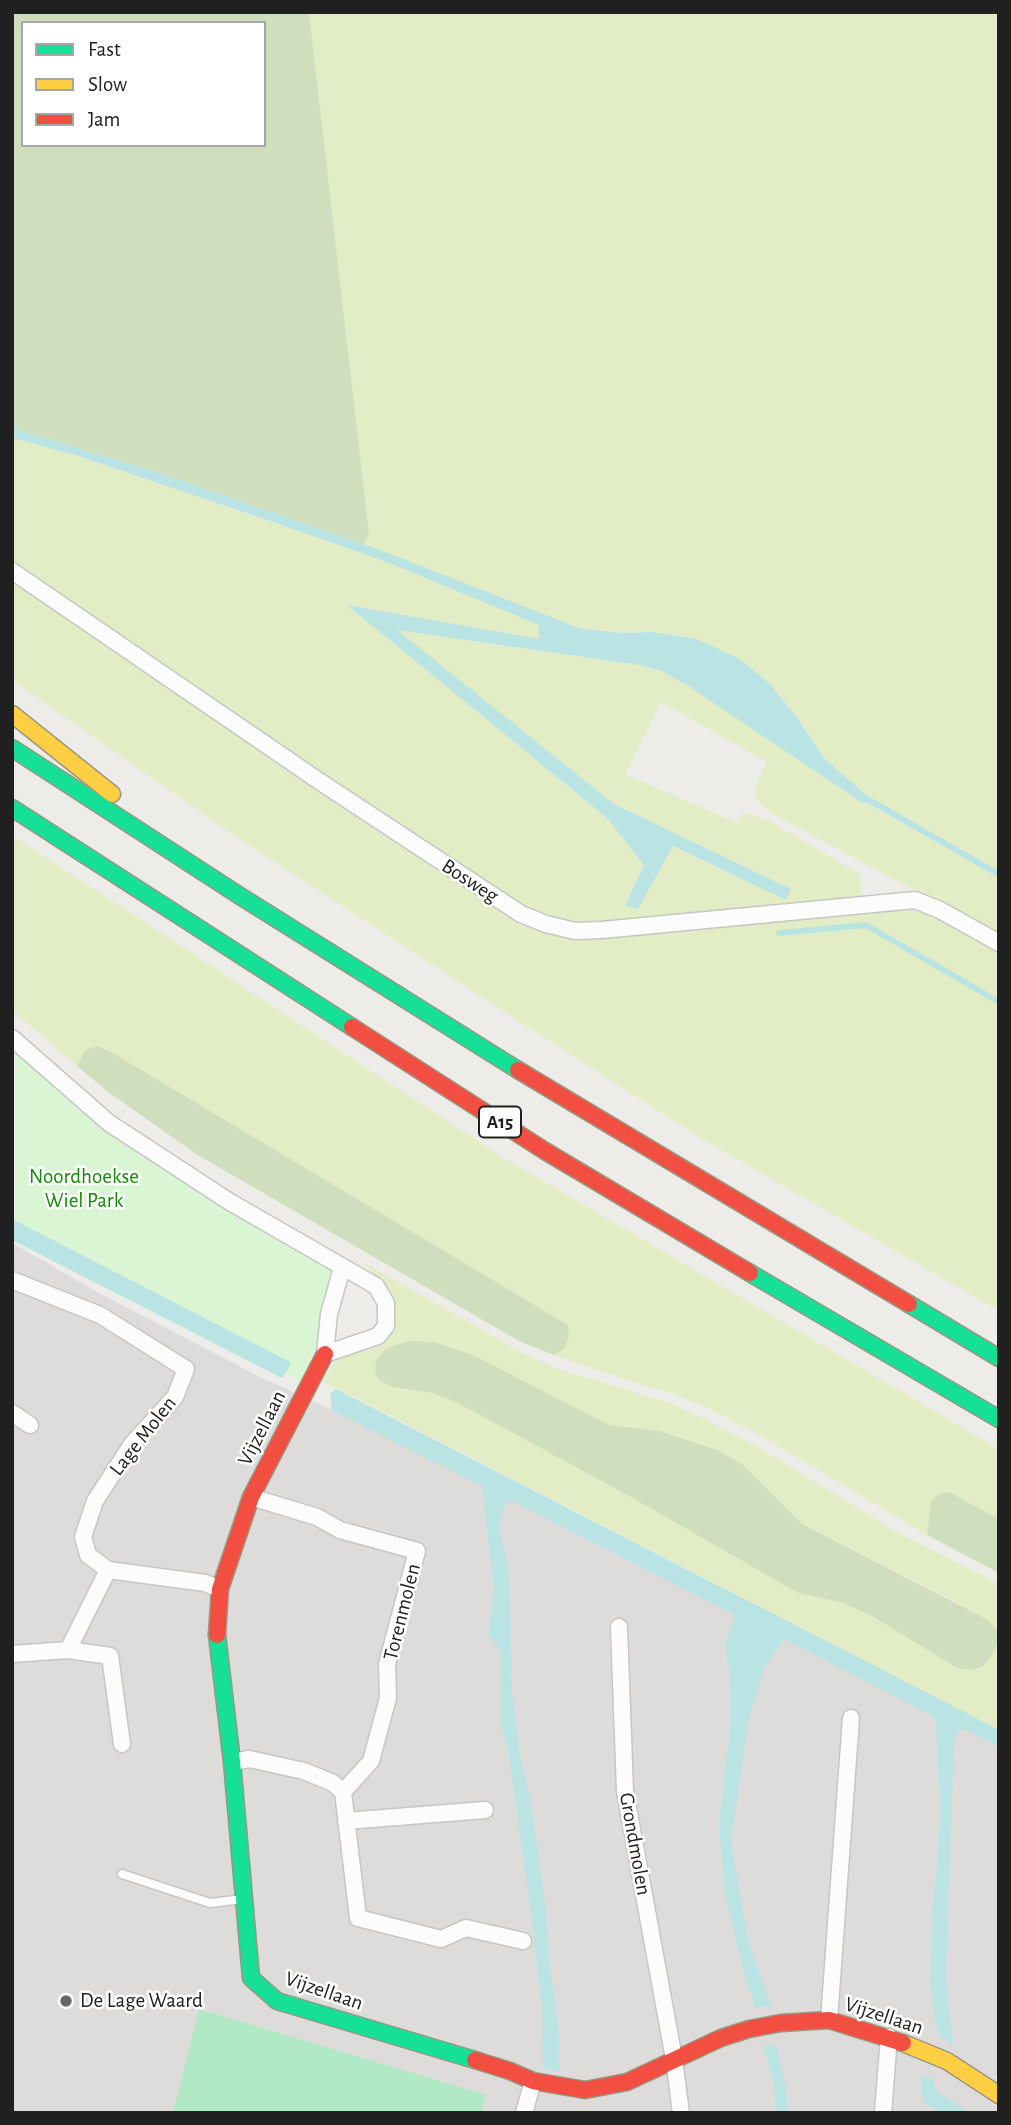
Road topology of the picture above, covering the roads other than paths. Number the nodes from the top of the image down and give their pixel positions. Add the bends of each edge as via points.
1 (12, 571) edge
2 (12, 714) edge
3 (12, 748) edge
4 (12, 808) edge
5 (240, 896) junction
6 (999, 943) edge
7 (12, 1038) edge
8 (342, 1268) junction
9 (12, 1280) edge
10 (325, 1354) junction
11 (999, 1357) edge
12 (12, 1413) edge
13 (999, 1419) edge
14 (30, 1425) dead end
15 (251, 1497) junction
16 (108, 1570) junction
17 (220, 1589) junction
18 (619, 1627) dead end
19 (68, 1650) junction
20 (12, 1654) edge
21 (851, 1718) dead end
22 (122, 1744) dead end
23 (233, 1762) junction
24 (343, 1792) junction
25 (485, 1810) dead end
26 (346, 1821) junction
27 (122, 1874) dead end
28 (244, 1899) junction
29 (523, 1941) dead end
30 (829, 2020) junction
31 (889, 2038) junction
32 (674, 2059) junction
33 (533, 2081) junction
34 (999, 2095) edge
35 (524, 2113) edge
36 (681, 2113) edge
37 (883, 2113) edge

1 - 6 street, Bosweg via 319,781 521,914 546,924 575,931 601,930 915,900
2 - 5 main road, A15
3 - 5 main road, A15
4 - 13 main road, A15 via 545,1151
5 - 11 main road, A15 via 573,1105
7 - 8 street via 109,1123
8 - 10 street, Vijzellaan via 329,1314
8 - 10 street via 376,1286 386,1303 386,1326 378,1336
9 - 16 street, Lage Molen via 100,1315 186,1369 175,1397 132,1444 95,1501 83,1537 88,1555
10 - 15 main road, Vijzellaan
12 - 14 street
15 - 17 main road, Vijzellaan
15 - 24 street, Torenmolen via 317,1517 340,1530 417,1551 387,1664 388,1698 371,1760
16 - 17 street
16 - 19 street
17 - 23 main road, Vijzellaan via 217,1637
18 - 32 street, Grondmolen via 625,1791
19 - 20 street
19 - 22 street via 110,1656
21 - 30 street
23 - 24 street via 249,1759 304,1771
23 - 28 main road, Vijzellaan
24 - 26 street
25 - 26 street
26 - 29 street via 358,1918 441,1939 466,1928
27 - 28 lane via 209,1903
28 - 33 main road, Vijzellaan via 251,1978 277,2001
30 - 31 main road, Vijzellaan
30 - 32 main road, Vijzellaan via 749,2029
31 - 34 main road, Vijzellaan via 947,2061
31 - 37 street
32 - 33 main road, Vijzellaan via 627,2082 584,2090
32 - 36 street, Grondmolen
33 - 35 street

